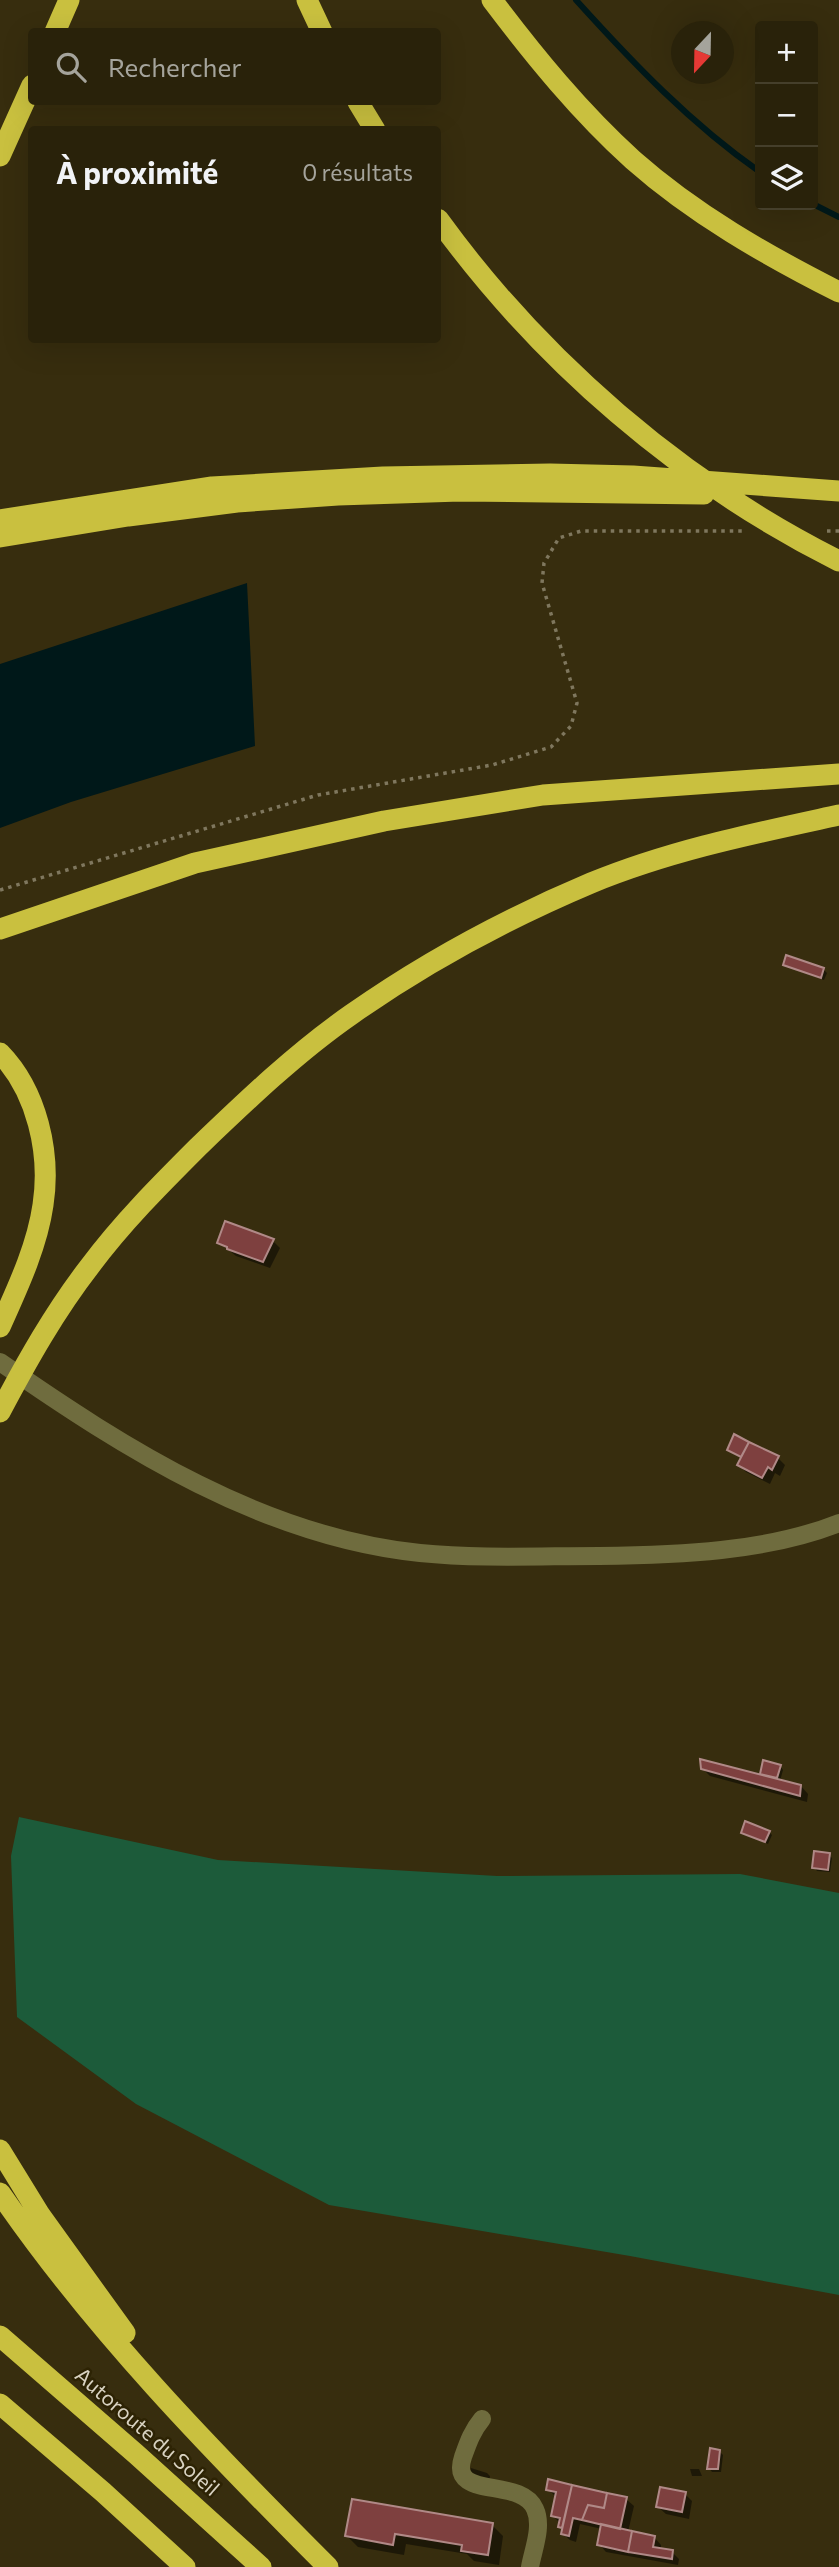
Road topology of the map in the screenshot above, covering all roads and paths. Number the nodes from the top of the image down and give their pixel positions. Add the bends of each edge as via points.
1 (69, 0) edge
2 (307, 0) edge
3 (492, 0) edge
4 (57, 28) edge
5 (320, 28) edge
6 (28, 94) edge
7 (360, 105) edge
8 (373, 126) edge
9 (0, 156) edge
10 (441, 223) edge
11 (839, 292) edge
12 (839, 491) edge
13 (839, 496) edge
14 (0, 520) edge
15 (744, 531) dead end
16 (839, 531) edge
17 (0, 537) edge
18 (828, 548) edge
19 (839, 774) edge
20 (839, 815) edge
21 (0, 890) edge
22 (0, 929) edge
23 (0, 1053) edge
24 (0, 1327) edge
25 (0, 1362) edge
26 (0, 1412) edge
27 (839, 1523) edge
28 (0, 2150) edge
29 (0, 2193) edge
30 (0, 2336) edge
31 (0, 2404) edge
32 (482, 2419) dead end
33 (203, 2439) junction
34 (185, 2567) edge
35 (261, 2567) edge
36 (328, 2567) edge
37 (530, 2567) edge

1 - 4 highway
2 - 5 highway
3 - 11 highway via 586,115 634,161 726,230
6 - 9 highway
7 - 8 highway
10 - 18 highway via 494,291 592,391 696,474
12 - 14 highway via 633,476 383,477 212,487
13 - 17 highway via 567,491 338,495 223,504
15 - 21 path via 581,531 559,538 544,562 542,583 577,702 570,726 551,747 492,765 318,795
16 - 18 path
19 - 22 highway via 543,795 384,821 195,863
20 - 26 highway via 737,837 593,882 530,910 351,1014 252,1094 155,1191 90,1265 52,1319
23 - 24 highway via 25,1085 38,1120 45,1169 43,1205 32,1248
25 - 27 street via 62,1405 168,1467 295,1524 360,1543 418,1553 488,1557 638,1556 767,1545
28 - 33 highway via 40,2215
29 - 33 highway via 108,2332
30 - 35 highway, Autoroute du Soleil
31 - 34 highway
32 - 37 street via 470,2437 461,2474 478,2486 516,2492 533,2504 538,2526
33 - 36 highway

